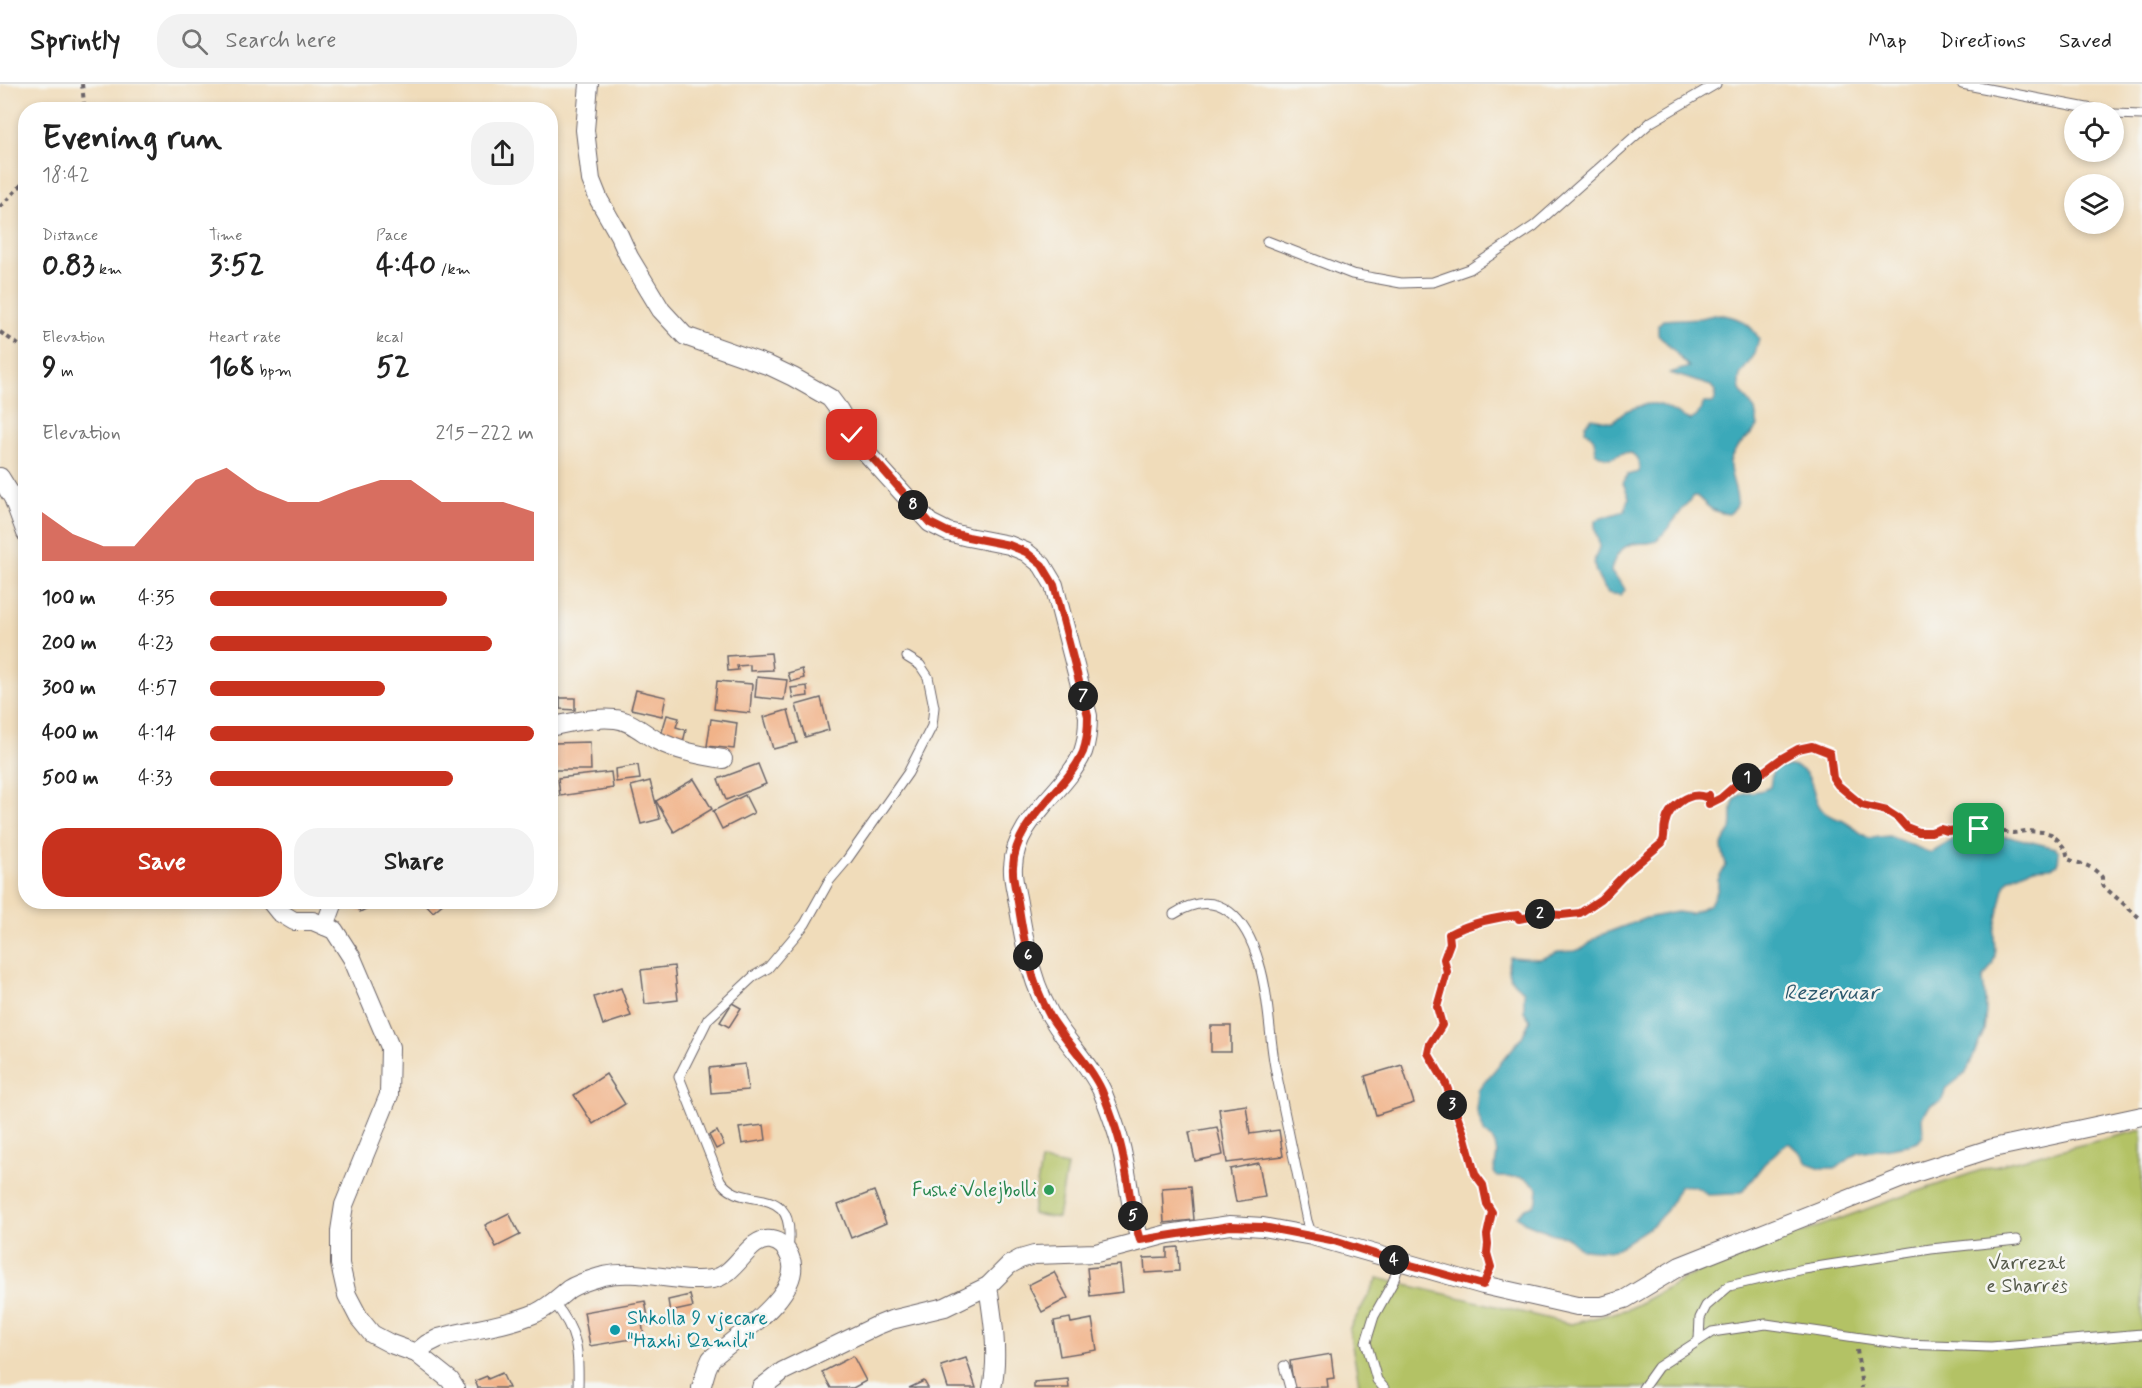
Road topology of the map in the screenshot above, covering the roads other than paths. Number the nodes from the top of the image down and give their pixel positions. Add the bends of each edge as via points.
1 (589, 84) edge
2 (1716, 84) edge
3 (1962, 84) edge
4 (2064, 104) edge
5 (2124, 114) edge
6 (2142, 115) edge
7 (1267, 241) dead end
8 (0, 477) edge
9 (18, 511) edge
10 (907, 657) dead end
11 (558, 725) edge
12 (723, 759) dead end
13 (277, 909) edge
14 (331, 909) edge
15 (1174, 914) dead end
16 (325, 926) junction
17 (2142, 1116) edge
18 (1312, 1236) junction
19 (1140, 1240) junction
20 (2017, 1240) dead end
21 (788, 1250) junction
22 (1400, 1262) junction
23 (988, 1286) junction
24 (554, 1303) junction
25 (2142, 1334) edge
26 (1700, 1340) junction
27 (416, 1353) junction
28 (1284, 1366) dead end
29 (455, 1388) edge
30 (578, 1388) edge
31 (701, 1388) edge
32 (761, 1388) edge
33 (992, 1388) edge
34 (1290, 1388) edge
35 (1384, 1388) edge
36 (1643, 1388) edge

1 - 19 street via 585,130 591,180 629,257 670,321 685,336 770,366 830,398 860,446 930,523 948,532 1026,552 1042,565 1054,585 1088,716 1087,733 1074,768 1028,824 1016,847 1012,868 1035,983 1049,1014 1101,1090 1123,1154
2 - 7 lane via 1651,122 1533,226 1470,269 1433,282 1401,283 1352,274
3 - 4 lane
5 - 6 lane
8 - 9 street
10 - 21 lane via 920,665 928,677 934,707 932,726 908,773 829,881 805,924 768,968 708,1019 679,1077 720,1180 730,1192 766,1199 781,1209 790,1233
11 - 12 street via 617,719 687,753
13 - 16 street via 294,921 313,921
14 - 16 street
15 - 18 lane via 1201,902 1216,905 1228,910 1252,941
16 - 27 street via 334,930 352,958 390,1047 389,1095 344,1205 340,1264 347,1294 372,1334
17 - 22 street via 1993,1148 1915,1173 1680,1266 1613,1304 1586,1307
18 - 19 street via 1263,1227 1230,1226
18 - 22 street
19 - 23 street via 1096,1253 1020,1259
20 - 26 lane via 1803,1269 1729,1286 1706,1306 1700,1318
21 - 24 street via 770,1239 757,1242 728,1273 712,1279 686,1280 638,1273 603,1276 571,1288
21 - 31 street via 792,1261 790,1283 775,1304 711,1359
22 - 35 lane via 1366,1342 1377,1380
23 - 32 street via 945,1307 876,1326 783,1371
23 - 33 street via 994,1327
24 - 27 street via 520,1318 439,1338
24 - 30 lane via 572,1329 579,1360
25 - 26 lane via 1991,1347 1903,1344 1766,1324 1712,1332
26 - 36 lane via 1658,1367
27 - 29 street
28 - 34 lane

